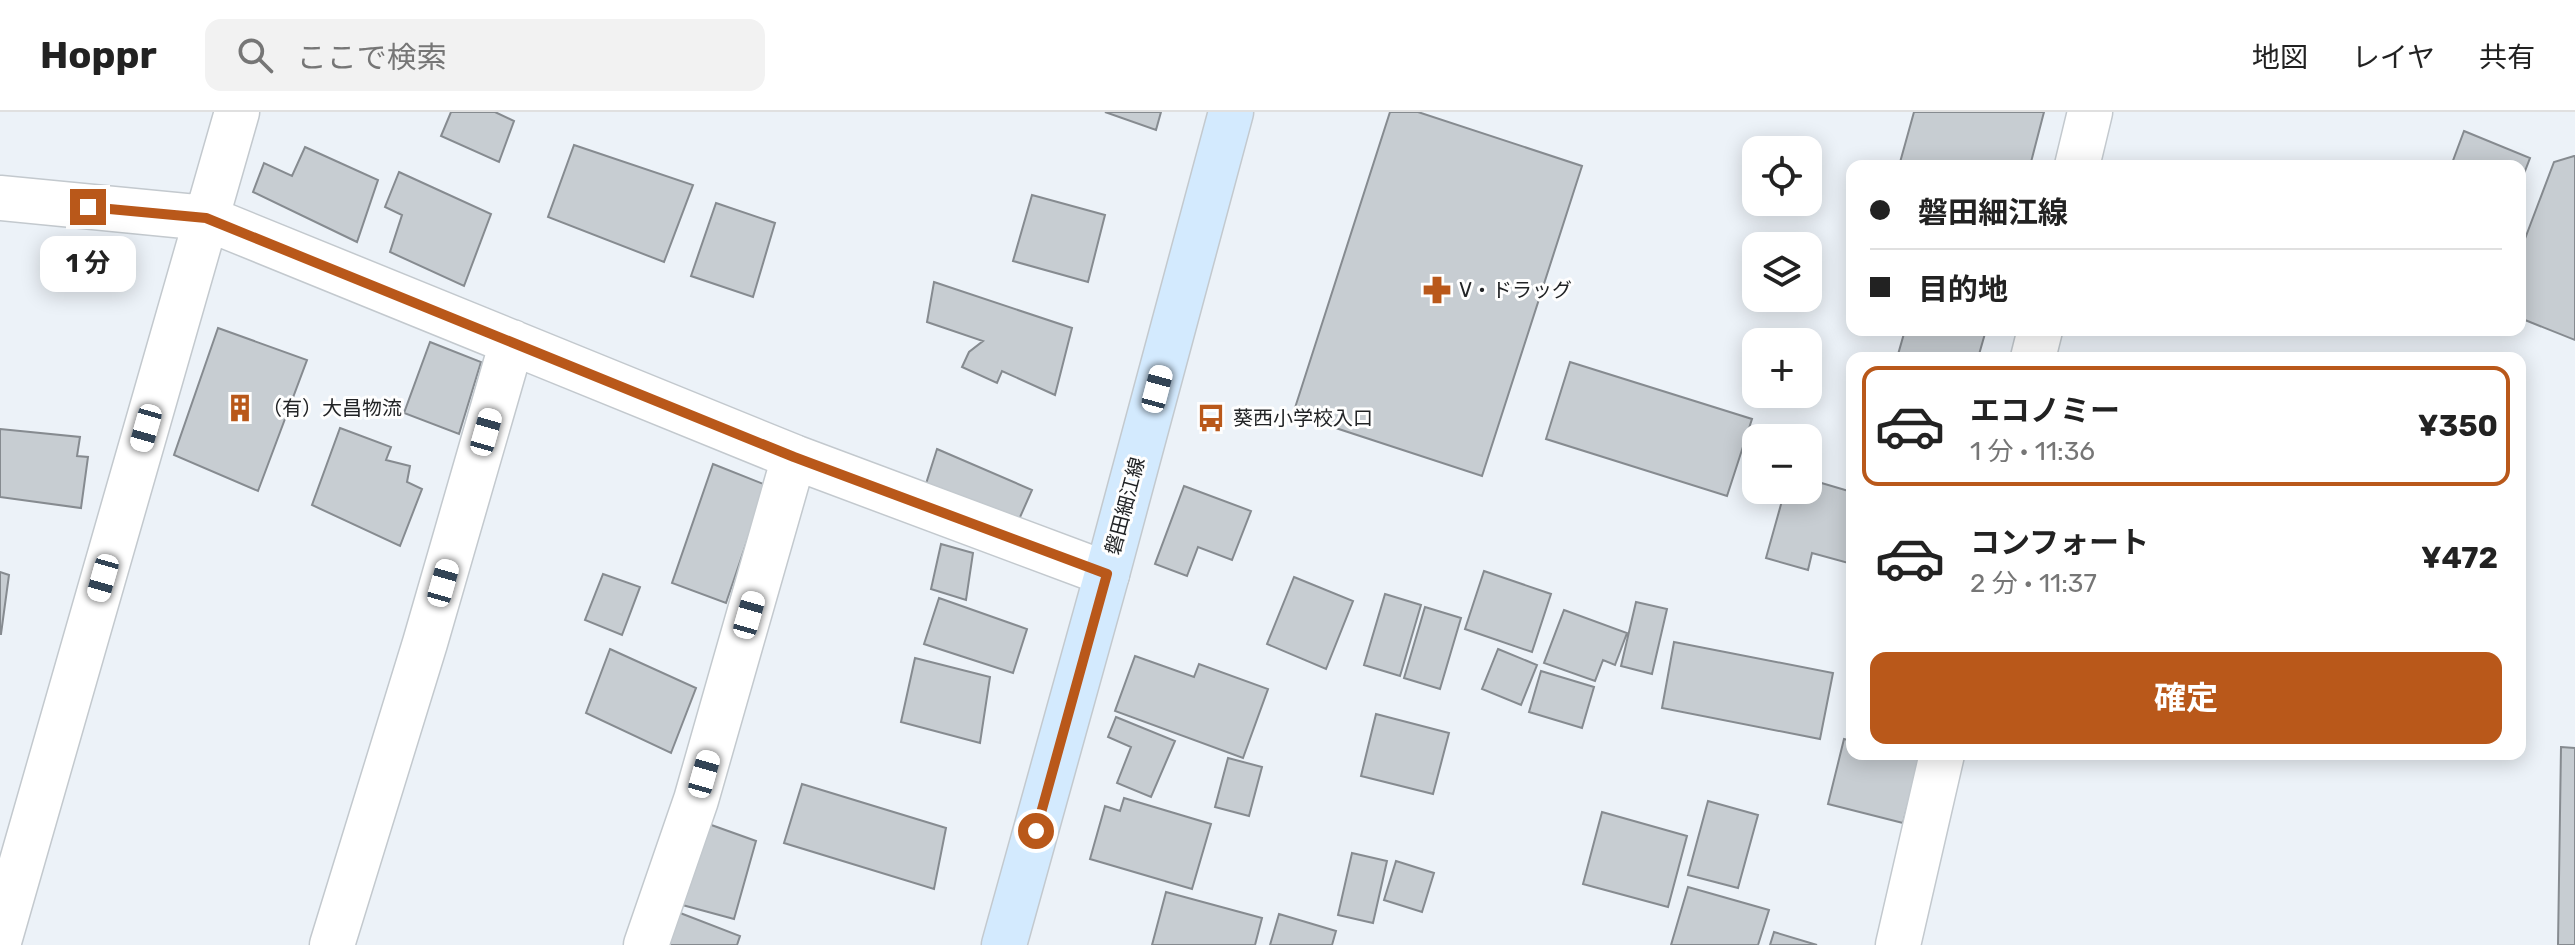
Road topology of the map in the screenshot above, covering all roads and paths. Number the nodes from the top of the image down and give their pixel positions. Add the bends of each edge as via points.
1 (237, 112) edge
2 (1231, 112) edge
3 (2090, 112) edge
4 (2078, 160) edge
5 (0, 198) edge
6 (206, 218) junction
7 (512, 342) junction
8 (794, 457) junction
9 (1107, 574) junction
10 (1941, 760) edge
11 (0, 938) edge
12 (332, 945) edge
13 (646, 945) edge
14 (1004, 945) edge
15 (1898, 945) edge

1 - 6 street
2 - 9 main road, 磐田細江線
3 - 4 street
5 - 6 street
6 - 7 street
6 - 11 street
7 - 8 street
7 - 12 street
8 - 9 street
8 - 13 street via 696,800
9 - 14 main road, 磐田細江線
10 - 15 street

